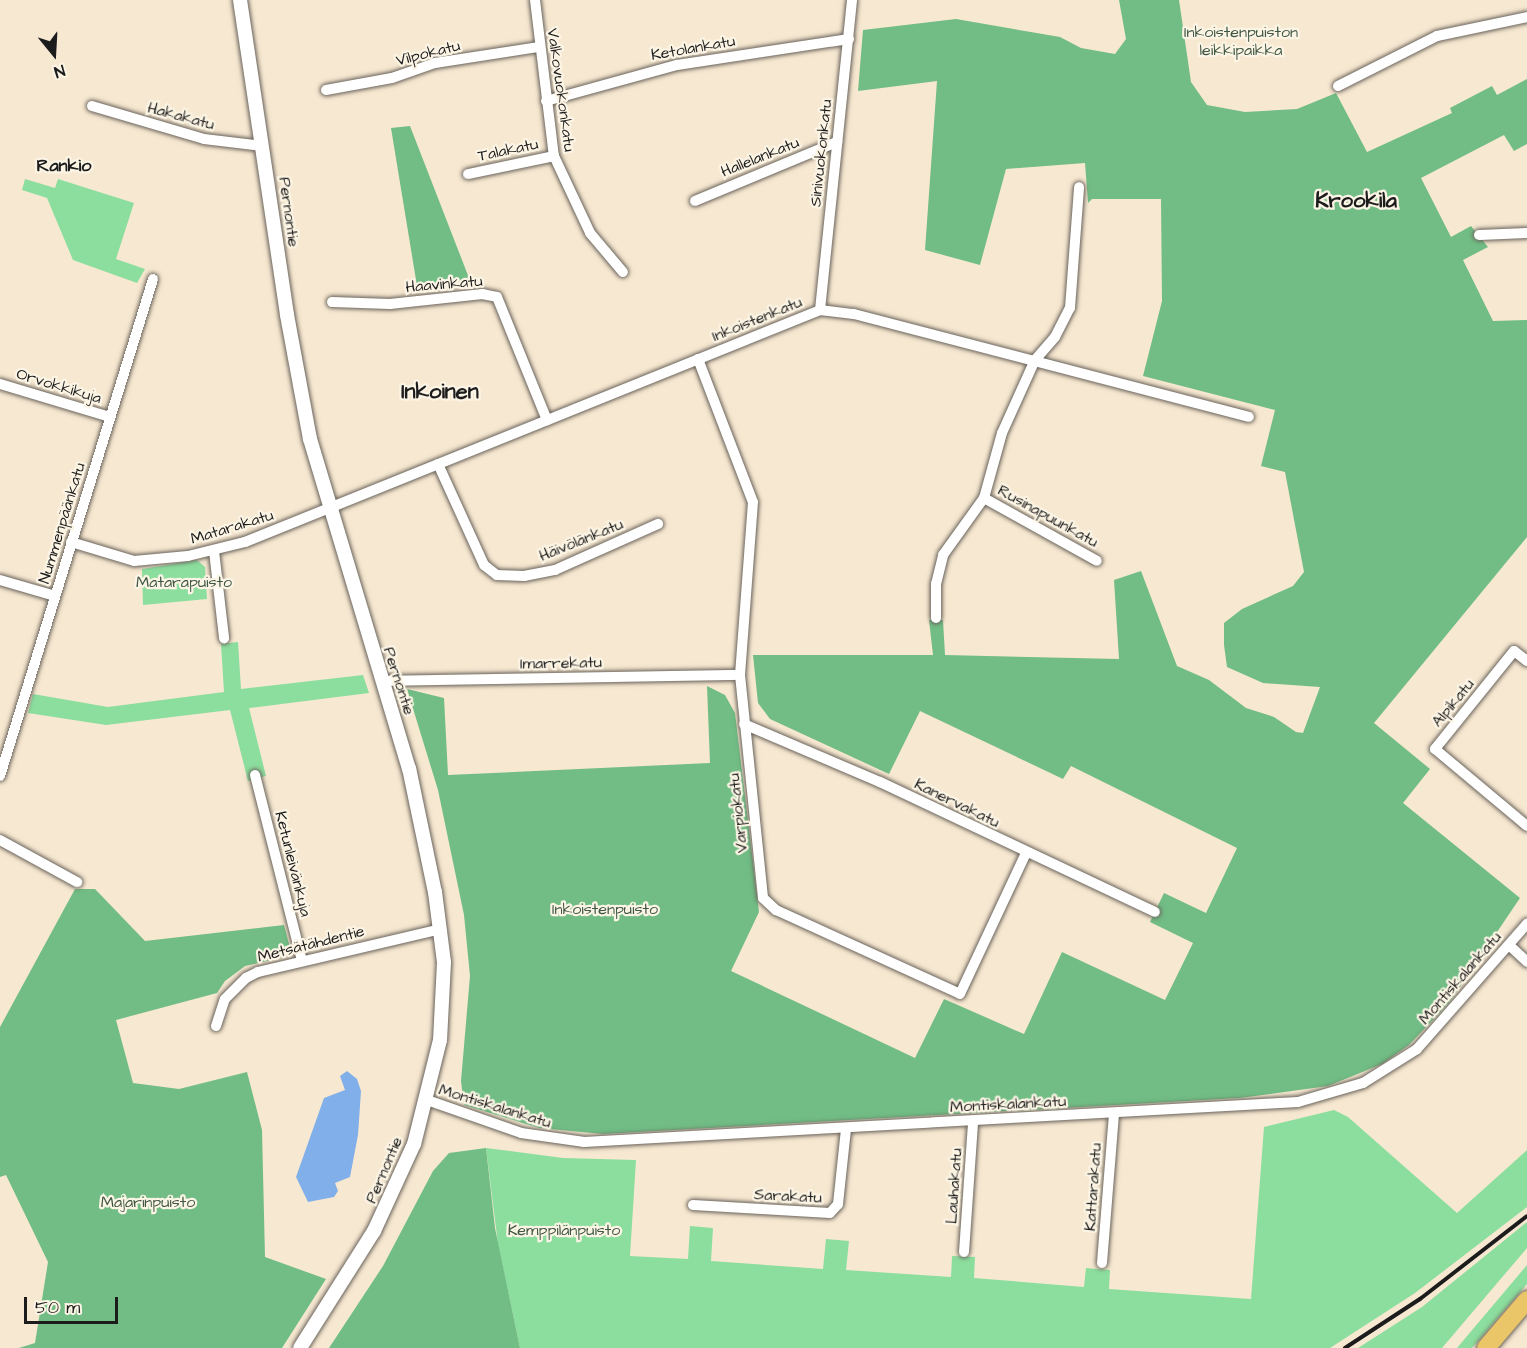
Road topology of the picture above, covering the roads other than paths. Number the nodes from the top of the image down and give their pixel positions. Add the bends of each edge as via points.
1 (240, 0) edge
2 (535, 0) edge
3 (852, 0) edge
4 (1527, 17) edge
5 (849, 39) junction
6 (538, 47) junction
7 (1338, 86) dead end
8 (326, 90) dead end
9 (546, 101) junction
10 (92, 106) dead end
11 (837, 142) junction
12 (263, 146) junction
13 (554, 156) junction
14 (468, 174) dead end
15 (1078, 187) dead end
16 (695, 201) dead end
17 (1527, 233) edge
18 (1479, 235) dead end
19 (623, 272) dead end
20 (153, 279) dead end
21 (332, 302) dead end
22 (820, 310) junction
23 (698, 359) junction
24 (1035, 360) junction
25 (0, 384) edge
26 (110, 417) junction
27 (1249, 417) dead end
28 (546, 420) junction
29 (438, 464) junction
30 (984, 498) junction
31 (329, 509) junction
32 (658, 524) dead end
33 (71, 542) junction
34 (214, 551) junction
35 (1097, 561) dead end
36 (0, 580) edge
37 (55, 596) junction
38 (936, 618) dead end
39 (224, 638) dead end
40 (1527, 661) edge
41 (740, 675) junction
42 (383, 681) junction
43 (744, 724) junction
44 (255, 775) dead end
45 (0, 776) edge
46 (1527, 826) edge
47 (0, 840) edge
48 (1026, 853) junction
49 (77, 882) dead end
50 (1155, 912) dead end
51 (1527, 924) edge
52 (441, 929) junction
53 (1509, 945) junction
54 (302, 961) junction
55 (1527, 962) edge
56 (216, 1026) dead end
57 (427, 1100) junction
58 (1114, 1113) junction
59 (973, 1122) junction
60 (846, 1129) junction
61 (693, 1205) dead end
62 (964, 1251) dead end
63 (1102, 1263) dead end
64 (1527, 1300) edge
65 (300, 1348) edge
66 (1486, 1348) edge

1 - 12 street, Pernontie
2 - 6 street, Valkovuokonkatu
3 - 5 street, Sinivuokonkatu
4 - 7 street via 1437,36
5 - 9 street, Ketolankatu via 677,65
5 - 11 street, Sinivuokonkatu
6 - 8 street, Vilpokatu via 435,63 392,78
6 - 9 street, Valkovuokonkatu
9 - 13 street, Valkovuokonkatu
10 - 12 street, Hakakatu via 204,139
11 - 16 street, Hallelankatu
11 - 22 street, Sinivuokonkatu
12 - 31 street, Pernontie via 287,315 310,439
13 - 14 street, Talakatu
13 - 19 street, Valkovuokonkatu via 590,233
15 - 24 street via 1070,308 1055,337
17 - 18 street
20 - 26 street, Nummenpäänkatu
21 - 28 street, Haavinkatu via 390,304 482,294 497,297
22 - 23 street, Inkoistenkatu
22 - 24 street, Inkoistenkatu via 854,314
23 - 28 street, Inkoistenkatu
23 - 41 street, Varpiokatu via 753,502
24 - 27 street, Inkoistenkatu
24 - 30 street via 1002,433
25 - 26 street, Orvokkikuja
26 - 33 street, Nummenpäänkatu
28 - 29 street, Inkoistenkatu
29 - 31 street, Inkoistenkatu
29 - 32 street, Häivölänkatu via 484,565 497,575 524,576 555,570
30 - 35 street, Rusinapuunkatu
30 - 38 street via 943,555 936,584
31 - 34 street, Matarakatu
31 - 42 street, Pernontie
33 - 34 street, Matarakatu via 134,561
33 - 37 street, Nummenpäänkatu
34 - 39 street
36 - 37 street
37 - 45 street, Nummenpäänkatu
40 - 46 street, Alpikatu via 1514,651 1435,749
41 - 42 street, Imarrekatu
41 - 43 street, Varpiokatu
42 - 52 street, Pernontie via 418,807
43 - 48 street, Kanervakatu via 880,782
43 - 48 street, Varpiokatu via 763,898 776,910 960,994
44 - 54 street, Ketunleivänkuja
47 - 49 street
48 - 50 street, Kanervakatu
51 - 53 street, Montiskalankatu
52 - 54 street, Metsätähdentie
52 - 57 street, Pernontie via 444,1006
53 - 55 street
53 - 58 street, Montiskalankatu via 1417,1049 1363,1083 1298,1102
54 - 56 street, Metsätähdentie via 246,978 225,999
57 - 60 street, Montiskalankatu via 522,1133 584,1142
57 - 65 street, Pernontie via 389,1203 344,1283
58 - 59 street, Montiskalankatu
58 - 63 street, Kattarakatu
59 - 60 street, Montiskalankatu
59 - 62 street, Lauhakatu
60 - 61 street, Sarakatu via 838,1204 830,1213
64 - 66 main road

